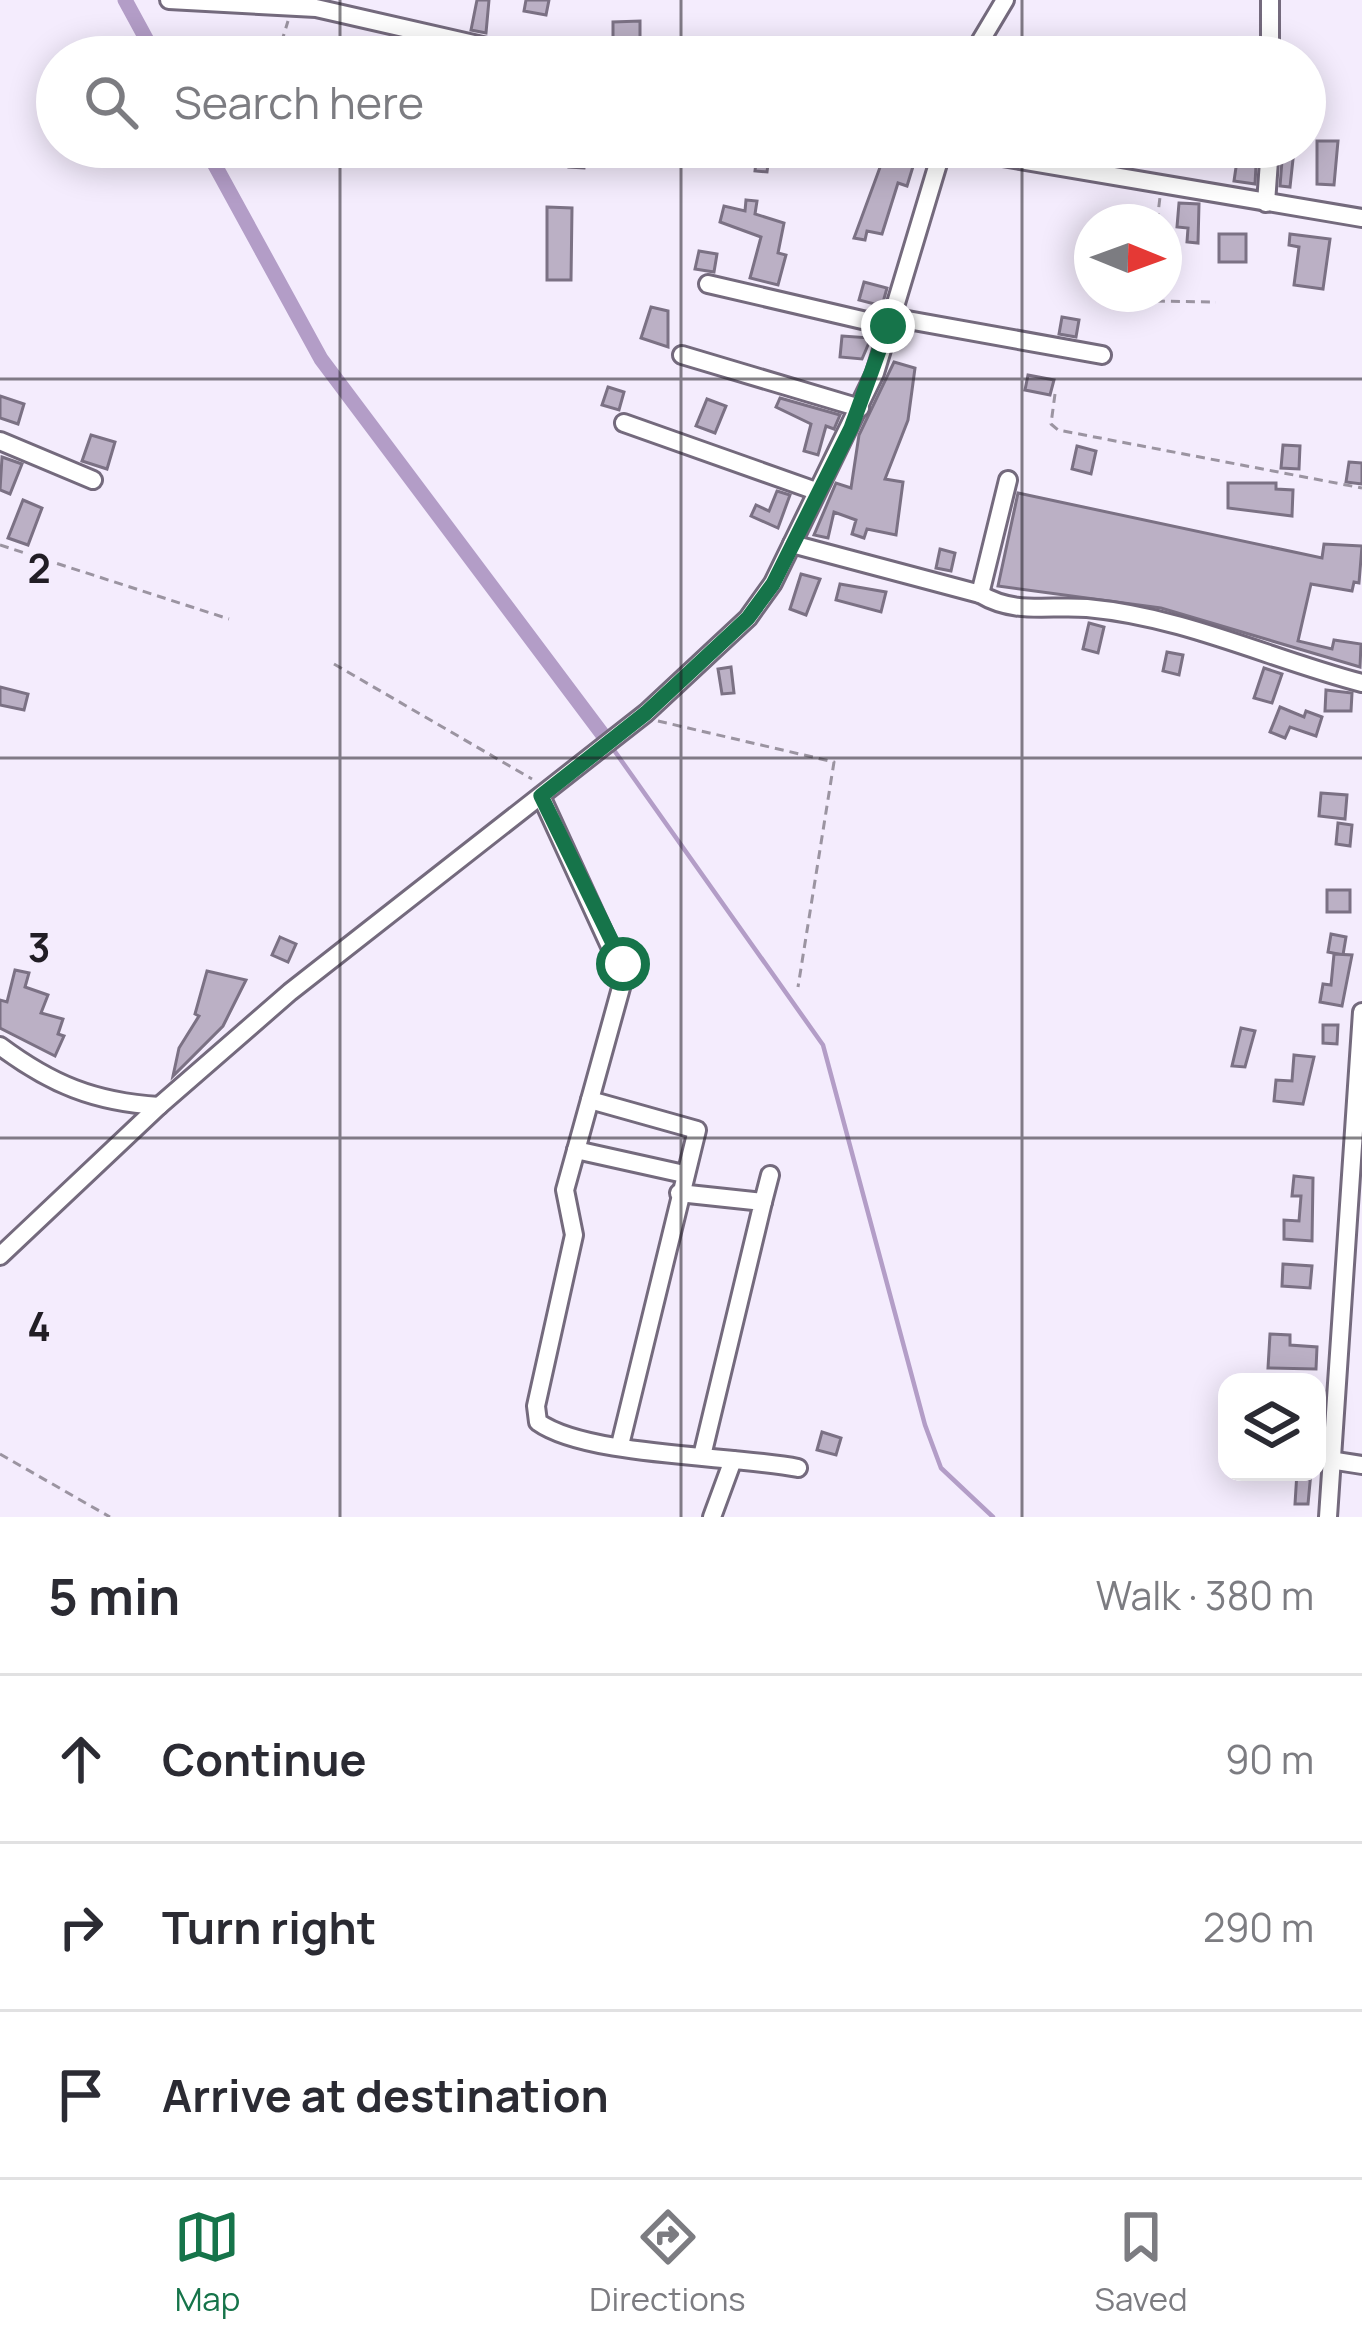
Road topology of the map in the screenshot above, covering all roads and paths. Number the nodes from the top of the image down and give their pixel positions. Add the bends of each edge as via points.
1 (169, 0) edge
2 (1005, 0) edge
3 (1270, 0) edge
4 (292, 7) junction
5 (283, 36) edge
6 (442, 36) edge
7 (984, 36) edge
8 (1270, 36) edge
9 (936, 168) edge
10 (1067, 168) edge
11 (1268, 168) edge
12 (1162, 184) junction
13 (1266, 202) junction
14 (1159, 204) edge
15 (1362, 218) edge
16 (708, 284) dead end
17 (1182, 302) edge
18 (1216, 302) dead end
19 (889, 321) junction
20 (682, 355) dead end
21 (1102, 356) dead end
22 (1055, 394) dead end
23 (860, 408) junction
24 (624, 423) dead end
25 (0, 442) edge
26 (93, 480) dead end
27 (1008, 480) dead end
28 (1362, 488) edge
29 (816, 491) junction
30 (792, 544) junction
31 (0, 545) edge
32 (980, 594) junction
33 (230, 619) dead end
34 (334, 664) dead end
35 (1362, 683) edge
36 (646, 713) junction
37 (545, 792) junction
38 (798, 987) dead end
39 (1362, 1012) edge
40 (0, 1046) edge
41 (1361, 1049) edge
42 (590, 1100) junction
43 (159, 1106) junction
44 (576, 1150) junction
45 (684, 1174) junction
46 (770, 1174) dead end
47 (1356, 1179) edge
48 (679, 1193) junction
49 (763, 1202) junction
50 (0, 1256) edge
51 (620, 1445) junction
52 (0, 1454) edge
53 (702, 1456) junction
54 (733, 1460) junction
55 (1330, 1460) junction
56 (1362, 1465) edge
57 (798, 1468) dead end
58 (110, 1517) edge
59 (712, 1517) edge
60 (1328, 1517) edge

1 - 4 street
2 - 7 street
3 - 8 street
4 - 5 path
4 - 6 street
9 - 19 street
10 - 12 street
11 - 13 street
12 - 13 street
12 - 14 path
13 - 15 street
16 - 19 street
17 - 18 path
19 - 21 street
19 - 23 street
20 - 23 street
22 - 28 path via 1051,424 1058,430
23 - 29 street
24 - 29 street
25 - 26 street
27 - 32 street
29 - 30 street
30 - 32 street
30 - 36 street via 748,618
31 - 33 path
32 - 35 street via 1016,609 1112,611 1214,633
34 - 37 path
36 - 37 street
36 - 38 path via 668,725 833,762
37 - 42 street via 623,964
37 - 43 street
39 - 41 street
40 - 43 street via 46,1080
41 - 47 street
42 - 44 street
42 - 45 street via 694,1126
43 - 50 street
44 - 45 street
44 - 51 street via 565,1190 574,1235 538,1422
45 - 48 street
46 - 49 street
47 - 55 street
48 - 49 street
48 - 51 street
49 - 53 street
51 - 53 street
52 - 58 path
53 - 54 street
54 - 57 street
54 - 59 street
55 - 56 street
55 - 60 street

